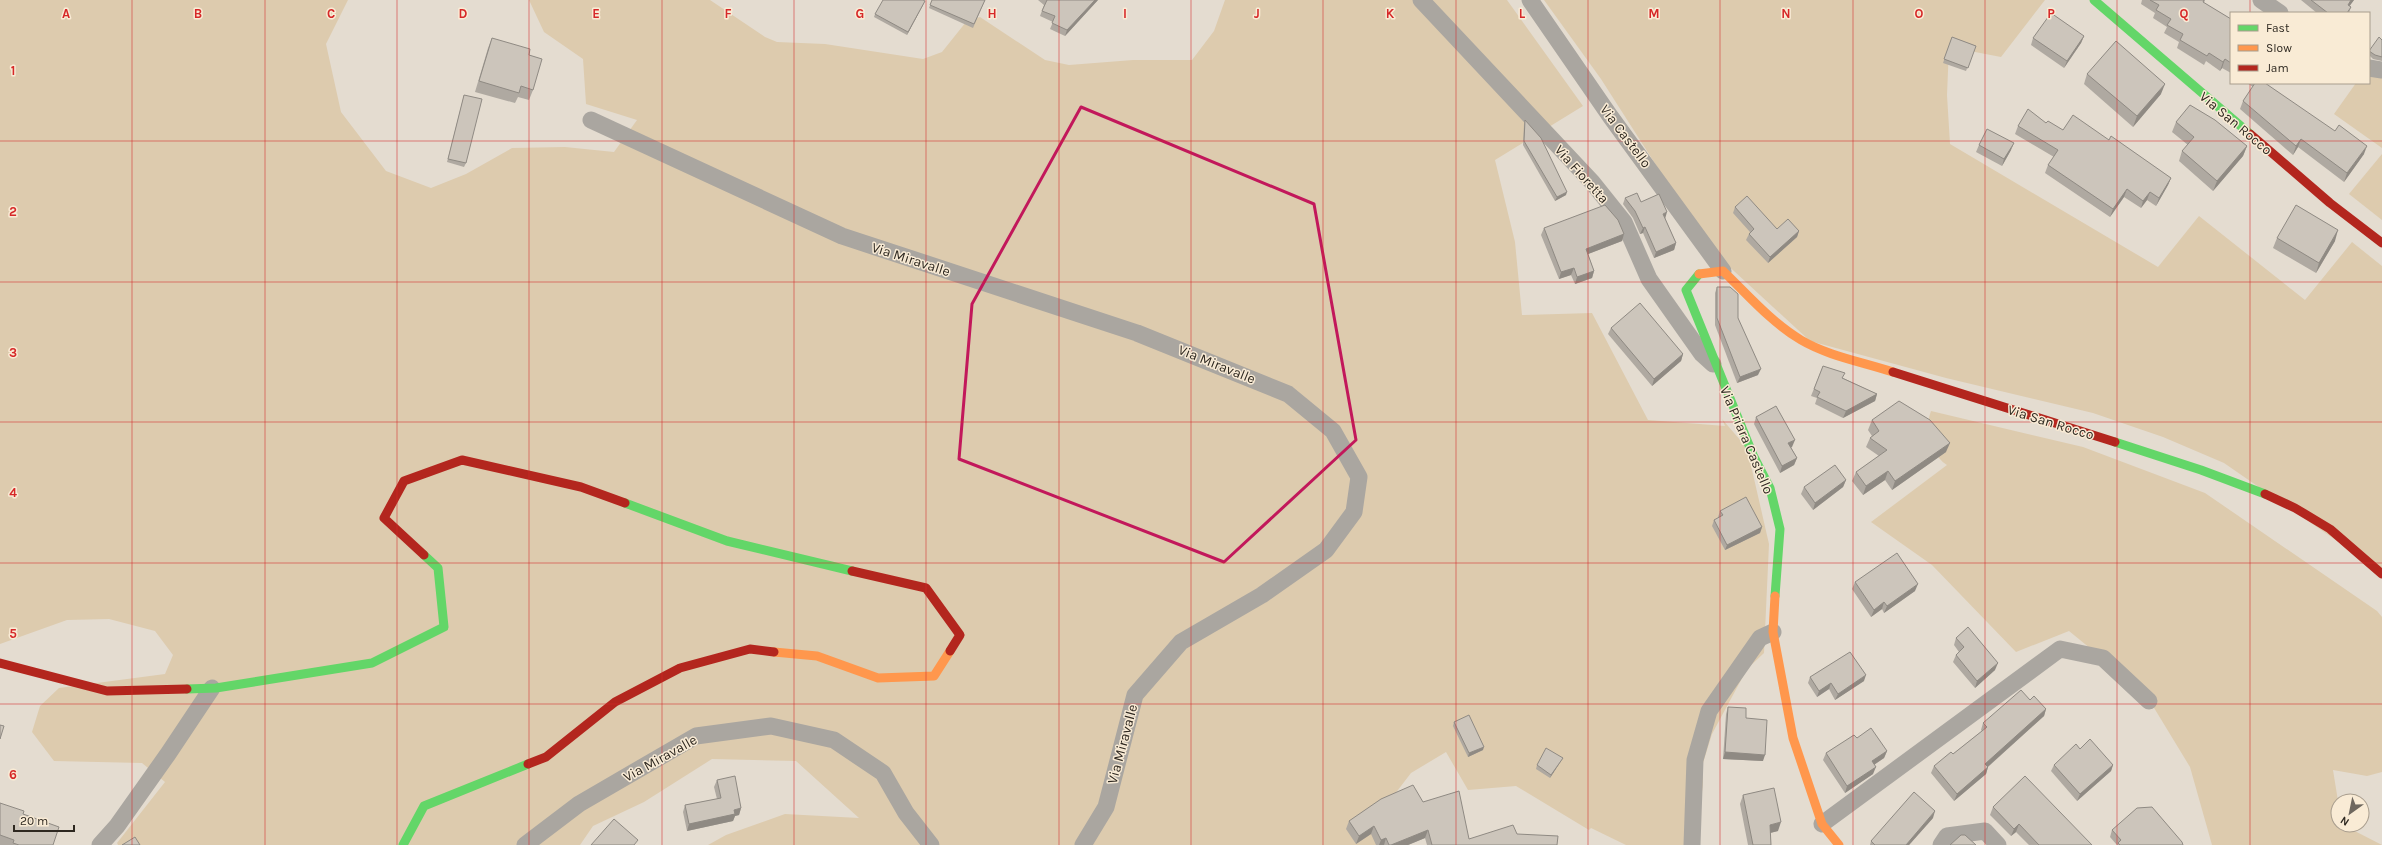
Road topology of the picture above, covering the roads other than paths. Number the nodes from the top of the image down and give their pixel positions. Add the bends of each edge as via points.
1 (1421, 0) edge
2 (1530, 0) edge
3 (2094, 0) edge
4 (2261, 0) edge
5 (2279, 12) edge
6 (2370, 68) edge
7 (2382, 70) edge
8 (591, 120) dead end
9 (2382, 243) edge
10 (1723, 271) junction
11 (1716, 366) junction
12 (2382, 574) edge
13 (1773, 632) junction
14 (0, 663) edge
15 (212, 688) junction
16 (2149, 701) dead end
17 (1822, 824) junction
18 (100, 845) edge
19 (403, 845) edge
20 (525, 845) edge
21 (931, 845) edge
22 (1083, 845) edge
23 (1692, 845) edge
24 (1839, 845) edge
25 (1941, 845) edge
26 (1998, 845) edge

1 - 11 street, Via Fioretta via 1592,182 1619,216 1649,279 1702,354
2 - 10 street, Via Castello via 1610,116
3 - 9 street, Via San Rocco via 2330,203
4 - 5 street
6 - 7 street
8 - 22 street, Via Miravalle via 842,236 1137,333 1282,391 1333,431 1359,477 1354,512 1326,550 1262,595 1181,642 1135,695 1106,807
10 - 11 street, Via Priara Castello via 1703,271 1692,279 1686,290
10 - 12 street, Via San Rocco via 1783,329 1799,340 1942,389 2201,470 2266,495 2295,508 2330,529
11 - 13 street, Via Priara Castello via 1770,488 1780,529
13 - 17 street, Via Priara Castello via 1793,738
13 - 23 street via 1760,638 1709,710 1695,760
14 - 15 street via 107,691
15 - 18 street via 117,826
15 - 19 street via 372,663 444,627 438,568 384,518 404,481 462,460 581,487 727,541 926,588 960,635 934,676 878,678 817,656 750,649 680,668 615,702 546,757 424,806
16 - 17 street via 2103,658 2060,649
17 - 24 street, Via Priara Castello
20 - 21 street, Via Miravalle via 579,804 696,736 770,726 834,740 883,772 906,813
25 - 26 street via 1947,836 1985,831

